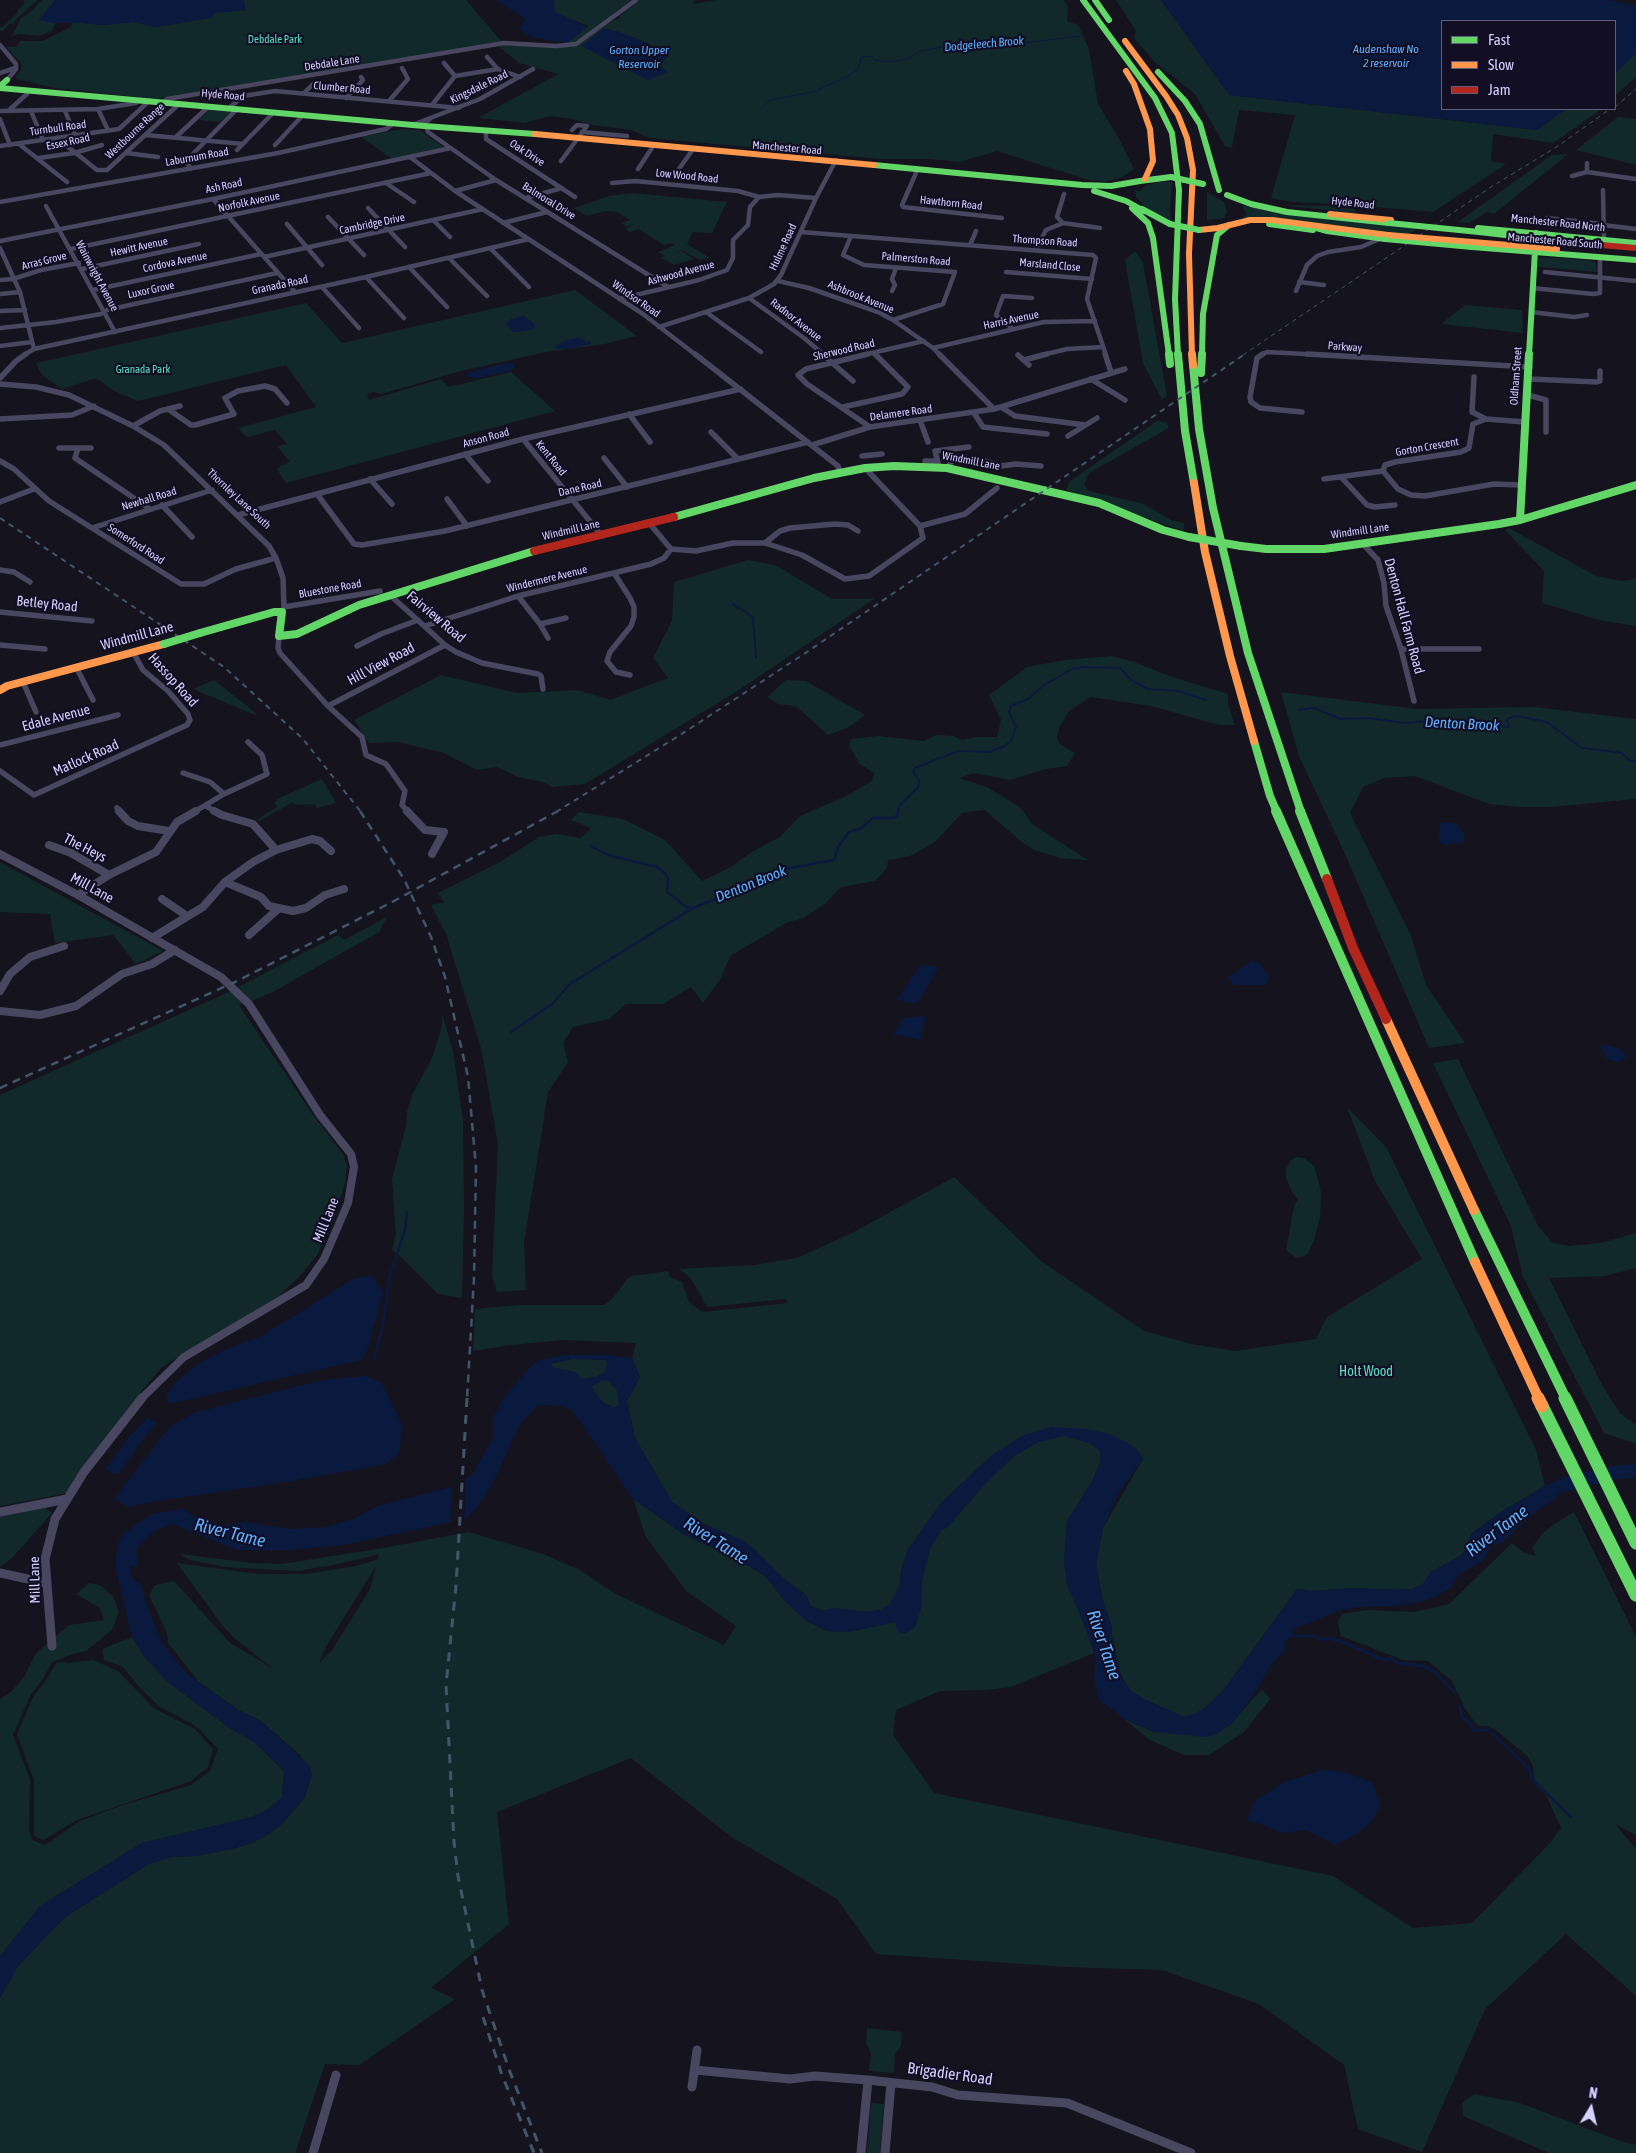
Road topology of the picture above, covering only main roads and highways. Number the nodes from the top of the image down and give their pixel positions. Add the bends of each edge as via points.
1 (1095, 0) edge
2 (1084, 1) edge
3 (1118, 32) junction
4 (3, 79) edge
5 (49, 91) junction
6 (428, 122) junction
7 (394, 123) joint
8 (576, 135) junction
9 (1209, 150) junction
10 (834, 162) junction
11 (1144, 178) junction
12 (1053, 186) junction
13 (1224, 190) junction
14 (1144, 211) junction
15 (1390, 221) junction
16 (1154, 223) junction
17 (1297, 223) junction
18 (1233, 224) junction
19 (1269, 224) junction
20 (1478, 228) joint
21 (1327, 232) junction
22 (1536, 233) junction
23 (1385, 237) junction
24 (1219, 238) junction
25 (1636, 243) edge
26 (1556, 245) junction
27 (1636, 248) edge
28 (1535, 253) junction
29 (1636, 255) edge
30 (1636, 260) edge
31 (1181, 393) junction
32 (1199, 429) junction
33 (1636, 485) edge
34 (1520, 520) junction
35 (283, 610) joint
36 (279, 636) joint
37 (0, 690) edge
38 (1636, 1543) edge
39 (1636, 1595) edge

1 - 3 main road
2 - 11 main road via 1134,84 1150,129 1153,161
2 - 31 main road via 1155,98 1172,133 1179,190 1175,299
3 - 9 main road via 1184,101 1200,124
3 - 32 main road via 1174,109 1187,138 1193,170 1190,338
4 - 5 main road, Hyde Road
4 - 5 main road, Hyde Road via 27,92
5 - 7 main road, Hyde Road
6 - 7 main road, Manchester Road via 412,125
6 - 8 main road, Manchester Road
6 - 8 main road, Manchester Road via 486,133
8 - 10 main road, Manchester Road
8 - 10 main road, Manchester Road via 652,148
9 - 13 main road
9 - 13 main road via 1216,180
10 - 11 main road, Manchester Road via 1082,185 1111,186
10 - 12 main road, Manchester Road
11 - 13 main road, Manchester Road, bridge via 1171,177
11 - 14 main road via 1132,187 1130,193
12 - 14 main road, Manchester Road via 1105,193
12 - 16 main road via 1098,193 1129,206
13 - 15 main road via 1251,204 1269,208
13 - 18 main road via 1239,211
14 - 16 main road, Manchester Road
15 - 20 main road, Hyde Road, bridge
15 - 26 main road, bridge
16 - 18 main road, bridge via 1199,230
16 - 31 main road via 1171,366
17 - 18 main road via 1261,219
17 - 19 main road
17 - 21 main road
17 - 23 main road
18 - 24 main road via 1221,230
19 - 21 main road
19 - 24 main road via 1235,227
20 - 22 main road, Manchester Road North
21 - 23 main road via 1365,241
22 - 25 main road, Manchester Road North
22 - 28 main road, Oldham Street
23 - 26 main road, bridge
23 - 28 main road, Manchester Road South, bridge
24 - 32 main road via 1203,314
26 - 27 main road
26 - 29 main road
28 - 30 main road, Manchester Road South
28 - 34 main road, Oldham Street
31 - 39 main road via 1205,552 1230,656 1270,796 1474,1261 1554,1432
32 - 38 main road via 1213,508 1248,653 1294,794 1353,948 1498,1262
33 - 34 main road, Windmill Lane
34 - 36 main road, Windmill Lane, bridge via 1324,549 1241,546 1163,530 1098,503 940,467 870,468 780,486 650,524 518,555 385,593 297,634
35 - 36 main road, Thornley Lane South
35 - 37 main road, Windmill Lane, bridge

